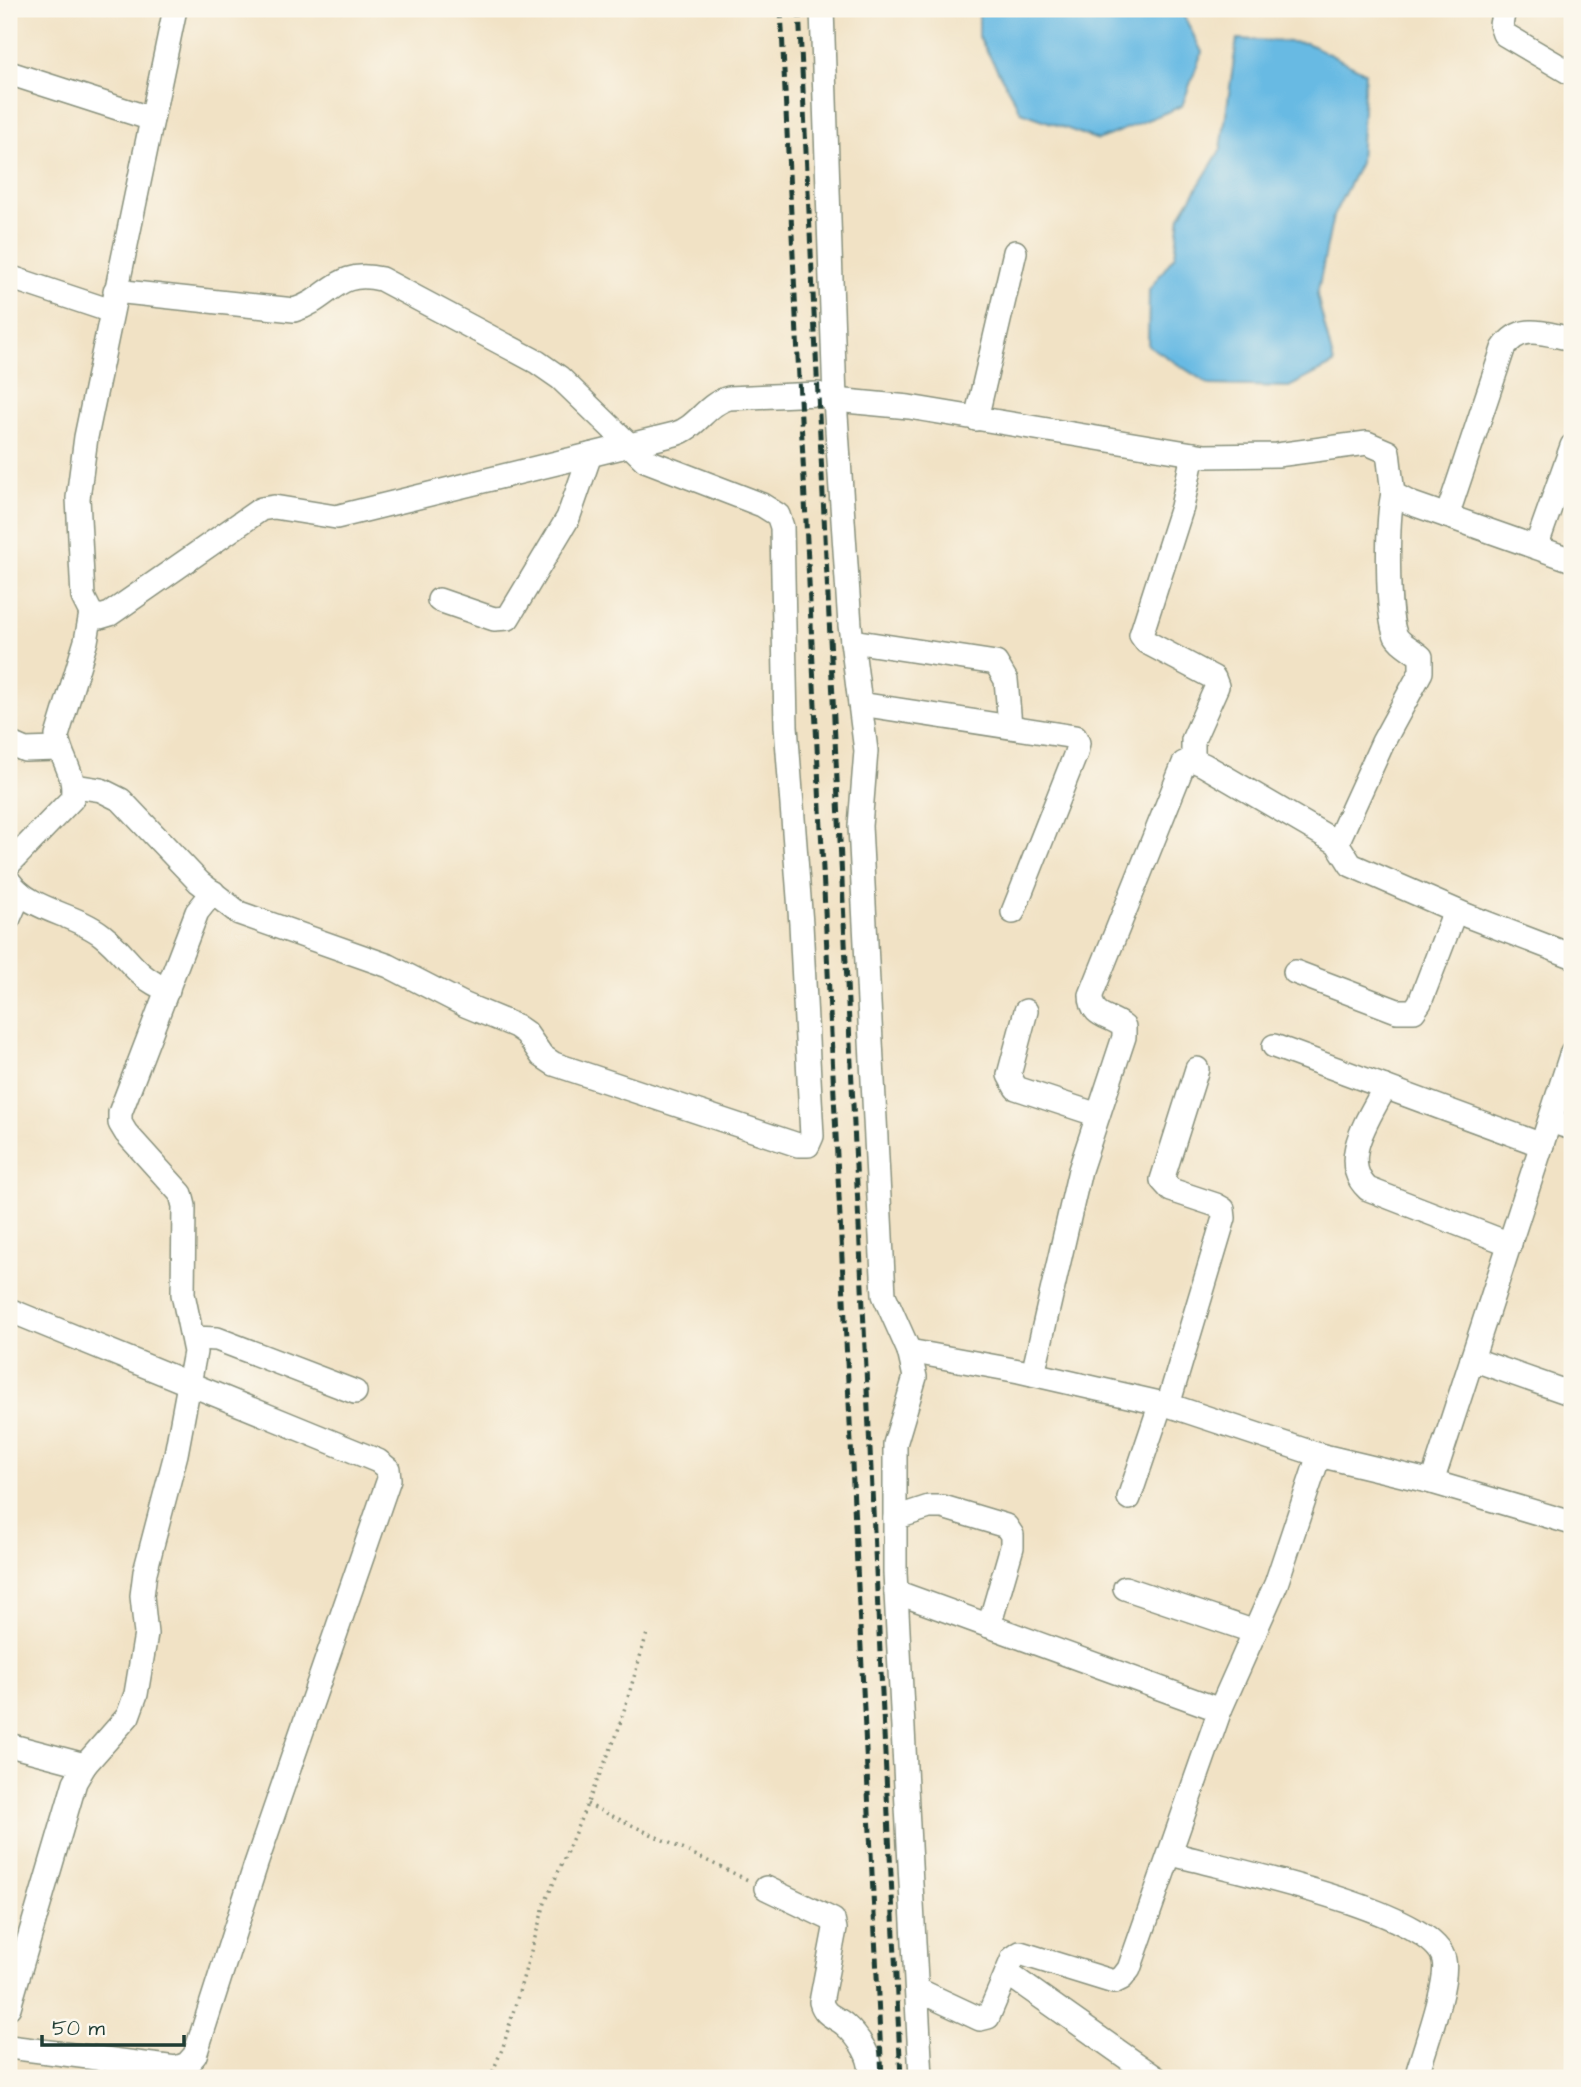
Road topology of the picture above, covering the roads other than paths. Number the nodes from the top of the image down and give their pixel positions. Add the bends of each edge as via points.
1 (175, 9) edge
2 (821, 9) edge
3 (1504, 9) edge
4 (9, 73) edge
5 (1572, 74) edge
6 (152, 118) junction
7 (1015, 252) dead end
8 (9, 277) edge
9 (113, 301) junction
10 (1572, 339) edge
11 (835, 400) junction
12 (976, 419) junction
13 (628, 446) junction
14 (1572, 446) edge
15 (1193, 454) junction
16 (590, 455) junction
17 (1392, 494) junction
18 (1447, 516) junction
19 (1535, 547) junction
20 (1572, 560) edge
21 (439, 600) dead end
22 (91, 613) junction
23 (852, 641) junction
24 (860, 704) junction
25 (1010, 725) junction
26 (9, 743) edge
27 (58, 750) junction
28 (1192, 760) junction
29 (75, 786) junction
30 (1337, 844) junction
31 (9, 864) edge
32 (14, 887) edge
33 (213, 892) junction
34 (1455, 911) junction
35 (1013, 912) dead end
36 (9, 918) edge
37 (1572, 956) edge
38 (1295, 972) dead end
39 (168, 990) junction
40 (1026, 1011) dead end
41 (1274, 1046) dead end
42 (1572, 1052) edge
43 (1197, 1069) dead end
44 (1385, 1087) junction
45 (1098, 1115) junction
46 (1550, 1121) junction
47 (1572, 1128) edge
48 (1542, 1145) junction
49 (1510, 1244) junction
50 (9, 1310) edge
51 (193, 1338) junction
52 (909, 1351) junction
53 (1472, 1359) junction
54 (1033, 1374) junction
55 (190, 1385) junction
56 (355, 1392) dead end
57 (1572, 1394) edge
58 (1165, 1404) junction
59 (1319, 1455) junction
60 (1432, 1482) junction
61 (1129, 1498) dead end
62 (895, 1518) junction
63 (1572, 1523) edge
64 (1125, 1588) dead end
65 (896, 1592) junction
66 (989, 1626) junction
67 (1255, 1632) junction
68 (1220, 1710) junction
69 (9, 1745) edge
70 (85, 1765) junction
71 (1172, 1854) junction
72 (766, 1888) road end
73 (1007, 1973) junction
74 (918, 1990) junction
75 (9, 2007) edge
76 (9, 2047) edge
77 (870, 2078) edge
78 (921, 2078) edge
79 (1156, 2078) edge
80 (1416, 2078) edge

1 - 6 street
2 - 11 street
3 - 5 street via 1504,34
4 - 6 street
6 - 9 street
7 - 12 street
8 - 9 street
9 - 13 street via 294,310 353,276 381,279 537,362 579,396
9 - 22 street via 78,498 83,597
10 - 18 street via 1532,331 1511,337
11 - 12 street
11 - 13 street via 818,394 729,398 716,401 689,429
11 - 23 street
12 - 15 street
13 - 16 street
13 - 33 street via 656,466 773,510 782,527 786,726 812,1136 808,1145 554,1064 516,1026 389,966 250,919
14 - 19 street
15 - 17 street via 1277,455 1367,443 1388,452
15 - 28 street via 1182,507 1141,635 1214,678 1217,686 1193,740
16 - 21 street via 568,518 508,618 494,619
16 - 22 street via 336,517 261,509 110,614 100,617
17 - 18 street
17 - 30 street via 1387,531 1394,628 1403,644 1421,657 1421,672 1383,741
18 - 19 street
19 - 20 street
22 - 27 street via 57,736
23 - 24 street
23 - 25 street via 996,663 1006,680
24 - 25 street
24 - 52 street via 866,751 860,826 884,1294
25 - 35 street via 1068,734 1078,743
26 - 27 street via 25,750
27 - 29 street
28 - 30 street
28 - 45 street via 1184,763 1177,775 1091,996 1097,1013 1124,1027
29 - 31 street via 72,799
29 - 33 street via 101,790 121,800
30 - 34 street via 1351,865
32 - 36 street
32 - 39 street via 100,933 142,978
33 - 39 street via 197,912
34 - 37 street
34 - 38 street via 1414,1011 1397,1011
39 - 51 street via 122,1103 120,1123 181,1194 183,1294
40 - 45 street via 1009,1074 1011,1083
41 - 44 street
42 - 46 street
43 - 58 street via 1162,1180 1171,1191 1223,1209 1224,1218
44 - 48 street
44 - 49 street via 1354,1154 1360,1182
45 - 54 street via 1080,1170
46 - 47 street
46 - 48 street
48 - 49 street
49 - 53 street
50 - 55 street
51 - 55 street
51 - 56 street via 217,1339
52 - 54 street
52 - 62 street via 915,1377 896,1431
53 - 57 street
53 - 60 street
54 - 58 street
55 - 70 street via 145,1572 146,1634 136,1694 128,1716
55 - 76 street via 377,1461 388,1469 386,1491 195,2055 176,2068
58 - 59 street
58 - 61 street
59 - 60 street
59 - 67 street
60 - 63 street
62 - 65 street
62 - 66 street via 943,1507 1006,1526 1012,1547
64 - 67 street
65 - 66 street
65 - 74 street
66 - 68 street
67 - 68 street
68 - 71 street
69 - 70 street
70 - 75 street via 75,1782
71 - 73 street via 1122,1978 1114,1982 1020,1953
71 - 80 street via 1351,1900 1437,1945 1444,1958 1444,1976
72 - 77 street via 833,1920 821,2002 823,2010 844,2024 867,2053
73 - 74 street via 993,2010 980,2019
73 - 79 street
74 - 78 street

